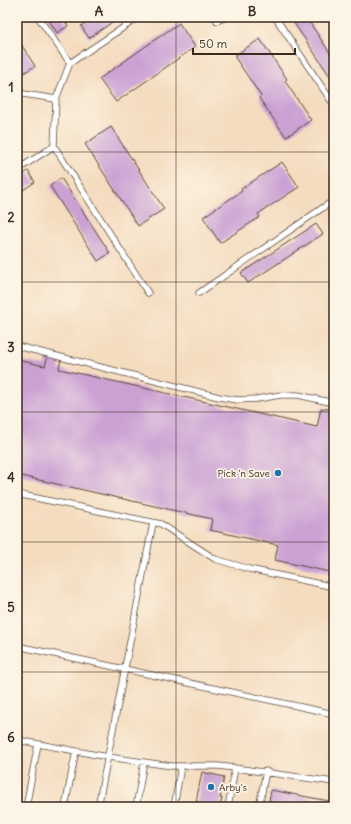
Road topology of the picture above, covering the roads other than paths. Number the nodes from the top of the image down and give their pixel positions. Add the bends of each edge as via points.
1 (38, 17) edge
2 (140, 17) edge
3 (226, 17) edge
4 (275, 17) edge
5 (217, 22) dead end
6 (70, 63) junction
7 (17, 93) edge
8 (56, 99) junction
9 (334, 104) edge
10 (54, 146) junction
11 (17, 170) edge
12 (334, 202) edge
13 (199, 292) dead end
14 (148, 293) dead end
15 (17, 346) edge
16 (334, 404) edge
17 (17, 494) edge
18 (153, 522) junction
19 (334, 587) edge
20 (17, 646) edge
21 (124, 669) junction
22 (334, 714) edge
23 (17, 740) edge
24 (38, 744) junction
25 (76, 751) junction
26 (108, 757) junction
27 (144, 762) junction
28 (181, 766) junction
29 (235, 768) junction
30 (266, 771) junction
31 (334, 782) edge
32 (26, 807) edge
33 (65, 807) edge
34 (98, 807) edge
35 (136, 807) edge
36 (174, 807) edge
37 (228, 807) edge
38 (258, 807) edge

1 - 6 lane
2 - 6 lane
3 - 5 lane
4 - 9 lane
6 - 8 lane
7 - 8 lane
8 - 10 lane
10 - 11 lane
10 - 14 lane
12 - 13 lane
15 - 16 lane via 219,397 237,400 298,395
17 - 18 lane
18 - 19 lane via 161,524 215,559
18 - 21 lane
20 - 21 lane
21 - 22 lane
21 - 26 lane
23 - 24 lane
24 - 25 lane
24 - 32 lane
25 - 26 lane
25 - 33 lane
26 - 27 lane
26 - 34 lane
27 - 28 lane
27 - 35 lane
28 - 29 lane
28 - 36 lane
29 - 30 lane
29 - 37 lane
30 - 31 lane
30 - 38 lane

